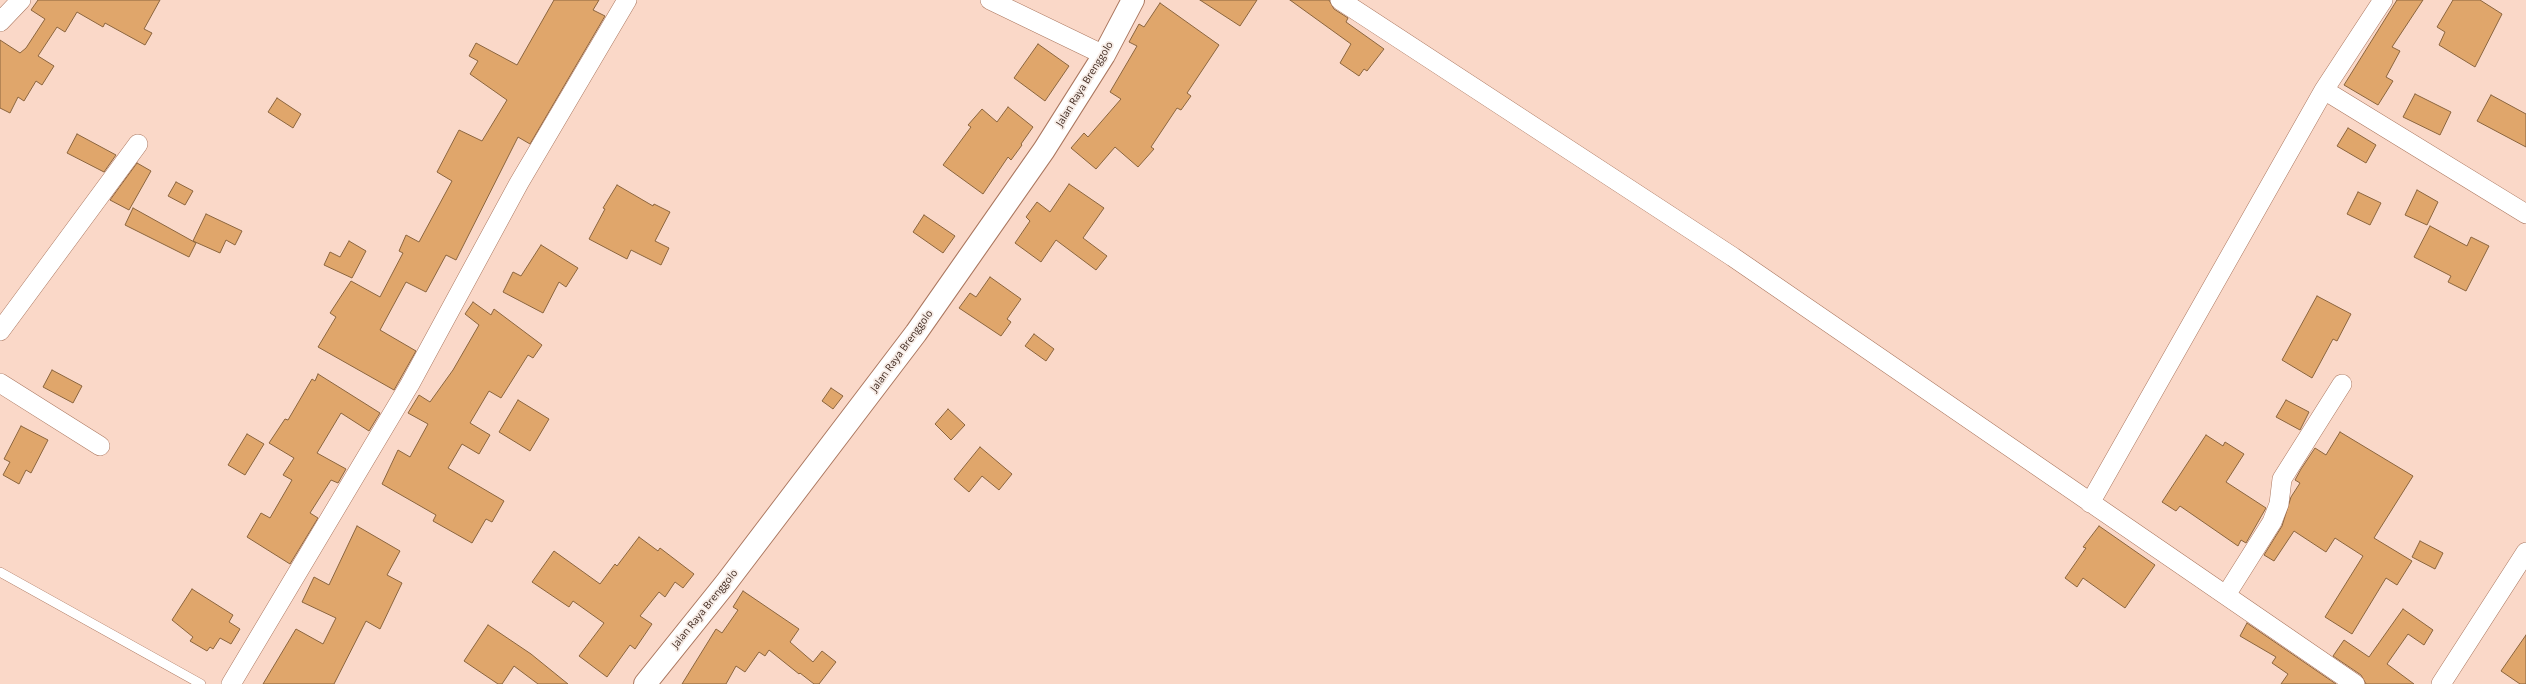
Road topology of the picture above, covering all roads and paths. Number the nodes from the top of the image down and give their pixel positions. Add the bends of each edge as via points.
1 (21, 0) edge
2 (627, 0) edge
3 (990, 0) edge
4 (1133, 0) edge
5 (1340, 0) edge
6 (2384, 0) edge
7 (0, 22) edge
8 (1104, 55) junction
9 (2324, 90) junction
10 (138, 144) dead end
11 (2526, 214) edge
12 (0, 331) edge
13 (0, 382) edge
14 (2342, 384) dead end
15 (100, 446) dead end
16 (2090, 503) junction
17 (2526, 552) edge
18 (0, 572) edge
19 (2226, 595) junction
20 (201, 684) edge
21 (231, 684) edge
22 (645, 684) edge
23 (2355, 684) edge
24 (2441, 684) edge

1 - 7 street
2 - 21 street via 519,183 410,384
3 - 8 street
4 - 8 main road, Jalan Raya Brenggolo
5 - 16 street via 1733,257
6 - 9 street
8 - 22 main road, Jalan Raya Brenggolo via 1044,150 916,333 726,583
9 - 11 street
9 - 16 street
10 - 12 street
13 - 15 street
14 - 19 street via 2282,479 2279,504 2272,522
16 - 19 street
17 - 24 street
18 - 20 lane
19 - 23 street

